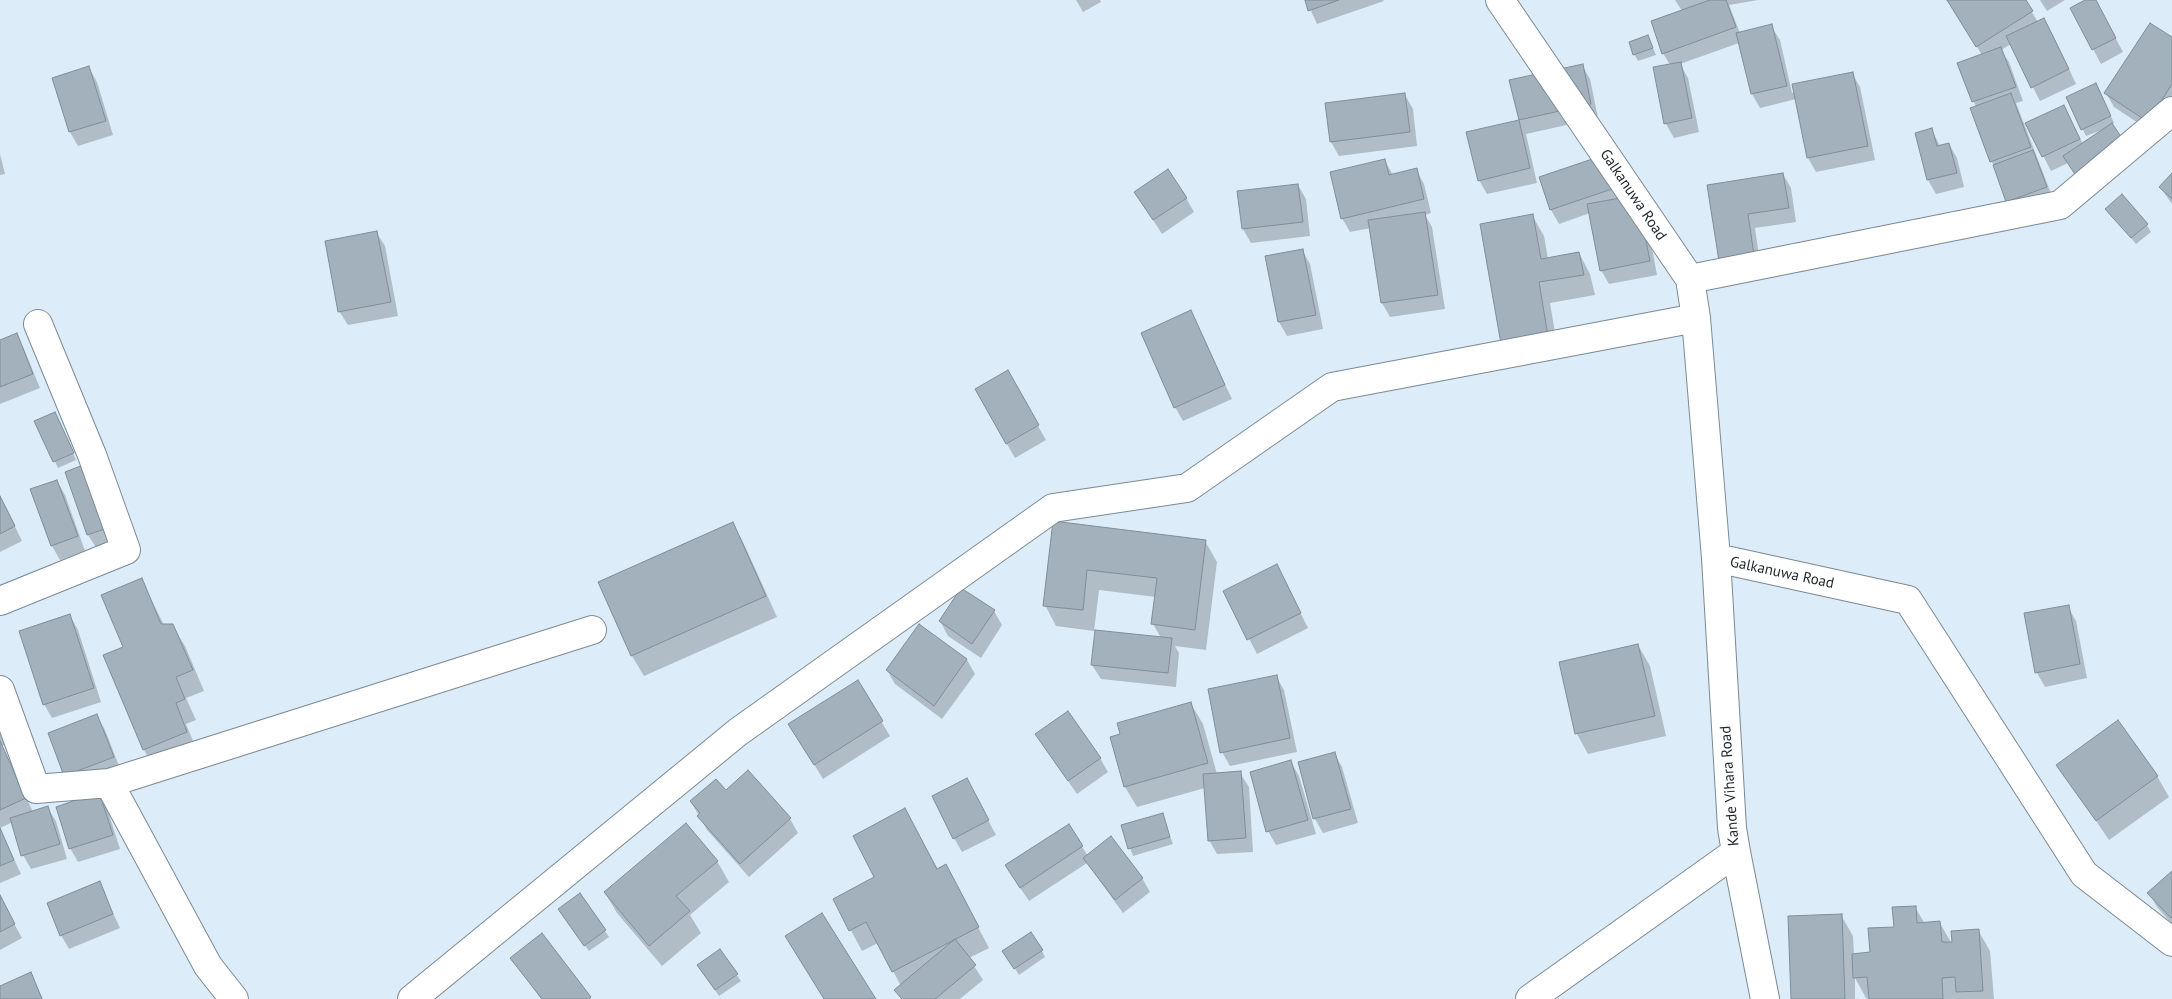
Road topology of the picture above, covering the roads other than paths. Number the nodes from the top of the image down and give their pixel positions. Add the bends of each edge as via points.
1 (1500, 0) edge
2 (2172, 111) edge
3 (1690, 279) junction
4 (1696, 318) junction
5 (38, 324) dead end
6 (1716, 558) junction
7 (0, 601) edge
8 (592, 630) dead end
9 (0, 690) edge
10 (109, 783) junction
11 (1736, 852) junction
12 (2172, 942) edge
13 (234, 999) edge
14 (412, 999) edge
15 (1530, 999) edge
16 (1765, 999) edge

1 - 3 street, Galkanuwa Road
2 - 3 street via 2060,205
3 - 4 street, Galkanuwa Road
4 - 6 street, Galkanuwa Road
4 - 14 street via 1332,387 1187,488 1053,508 738,732
5 - 7 street via 126,550
6 - 11 street, Kande Vihara Road
6 - 12 street, Galkanuwa Road via 1908,600 2084,874
8 - 10 street
9 - 10 street via 36,789
10 - 13 street via 208,966
11 - 15 street, Kande Vihara Road
11 - 16 street

